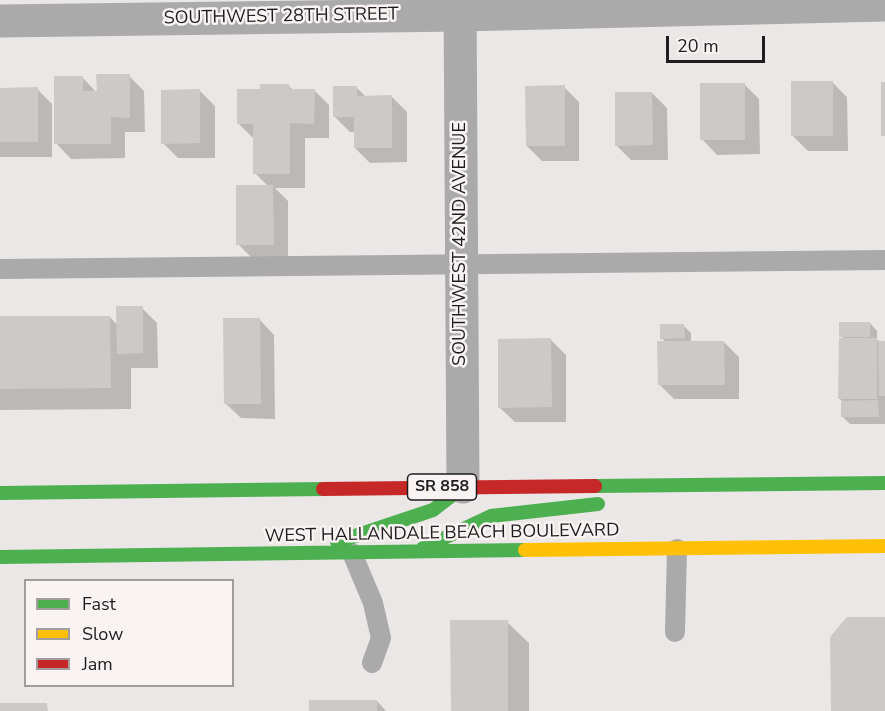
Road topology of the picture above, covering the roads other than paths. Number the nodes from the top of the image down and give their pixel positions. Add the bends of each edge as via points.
1 (885, 5) edge
2 (460, 8) edge
3 (0, 21) edge
4 (885, 260) edge
5 (462, 266) junction
6 (0, 269) edge
7 (885, 483) edge
8 (787, 484) junction
9 (463, 487) junction
10 (0, 493) edge
11 (633, 501) dead end
12 (610, 503) dead end
13 (885, 546) edge
14 (677, 549) junction
15 (352, 553) junction
16 (414, 553) junction
17 (289, 554) junction
18 (0, 557) edge
19 (675, 632) dead end
20 (372, 663) dead end

1 - 2 street, SOUTHWEST 28TH STREET
2 - 3 street, SOUTHWEST 28TH STREET
2 - 5 street, SOUTHWEST 42ND AVENUE
4 - 5 lane
5 - 6 lane
5 - 9 street, SOUTHWEST 42ND AVENUE
7 - 8 main road, SR 858
8 - 9 main road, SR 858
8 - 11 main road
9 - 10 main road, SR 858
9 - 17 main road via 433,510 376,531
12 - 16 main road via 491,516
13 - 14 main road, WEST HALLANDALE BEACH BOULEVARD
14 - 16 main road, WEST HALLANDALE BEACH BOULEVARD
14 - 19 lane
15 - 16 main road, WEST HALLANDALE BEACH BOULEVARD
15 - 17 main road, WEST HALLANDALE BEACH BOULEVARD
15 - 20 lane via 374,603 381,638
17 - 18 main road, WEST HALLANDALE BEACH BOULEVARD

